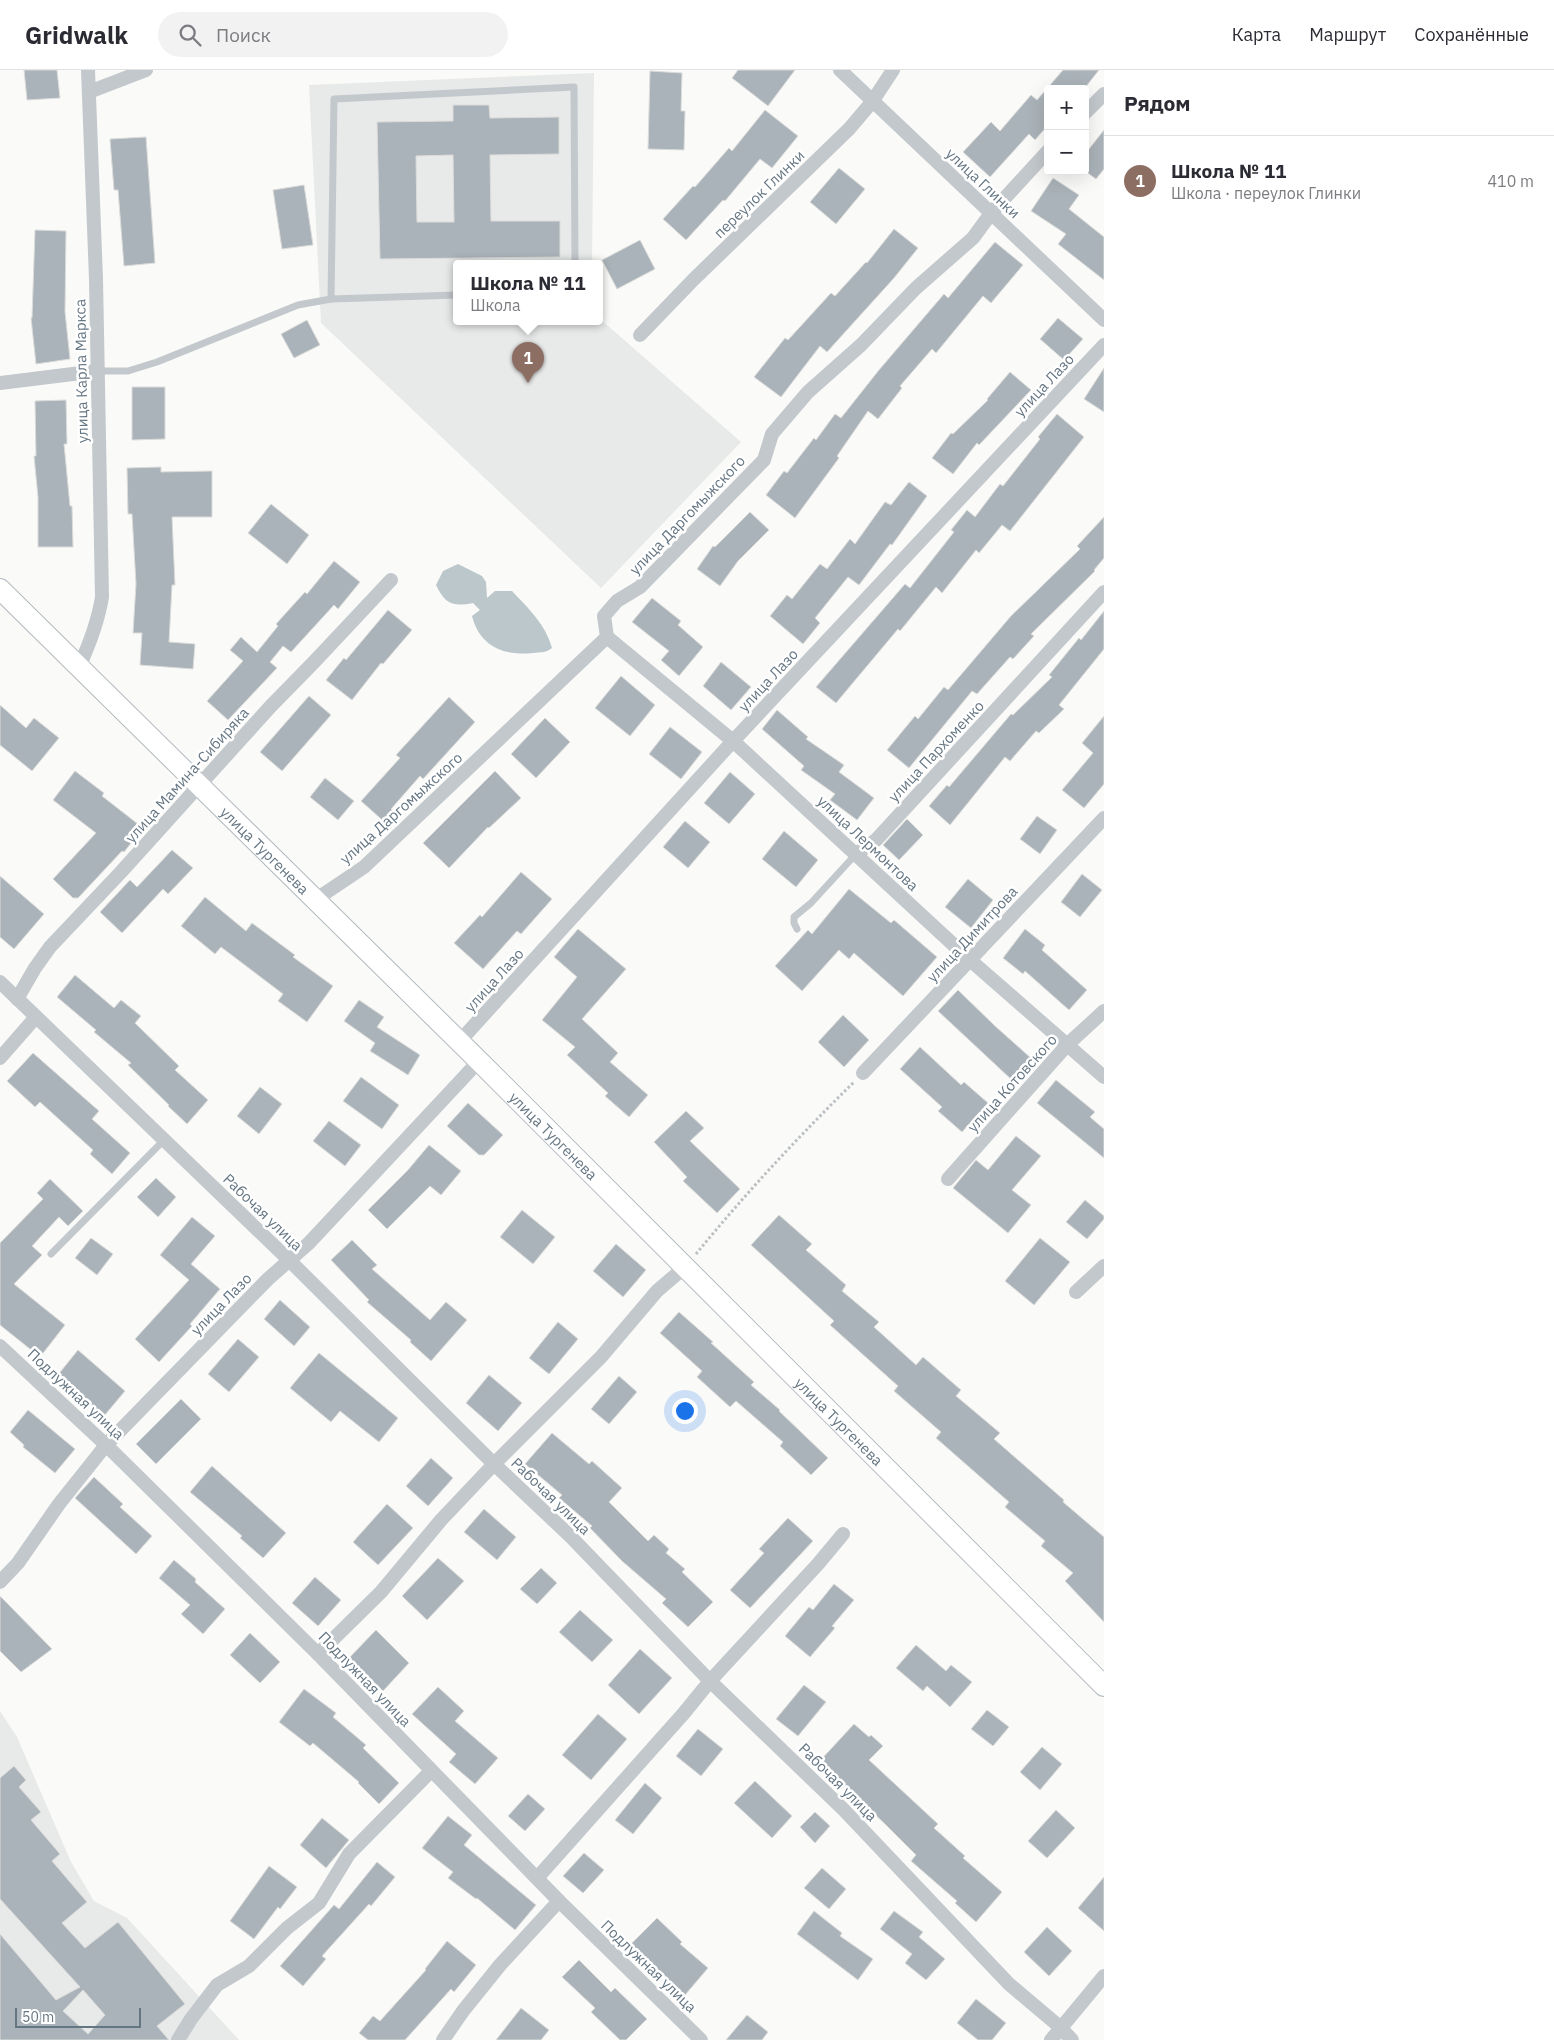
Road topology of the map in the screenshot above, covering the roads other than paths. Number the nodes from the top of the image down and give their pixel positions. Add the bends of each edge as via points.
1 (88, 70) edge
2 (146, 70) edge
3 (840, 70) edge
4 (893, 70) edge
5 (89, 92) junction
6 (1104, 94) edge
7 (872, 102) junction
8 (1089, 109) edge
9 (1044, 155) edge
10 (992, 212) junction
11 (575, 260) edge
12 (453, 295) edge
13 (331, 299) junction
14 (1104, 320) edge
15 (640, 335) dead end
16 (1104, 345) edge
17 (97, 371) junction
18 (0, 383) edge
19 (391, 580) dead end
20 (0, 589) edge
21 (1104, 592) edge
22 (607, 637) junction
23 (80, 667) junction
24 (733, 741) junction
25 (199, 786) junction
26 (1104, 818) edge
27 (856, 854) junction
28 (315, 900) junction
29 (797, 929) dead end
30 (970, 960) junction
31 (0, 982) edge
32 (17, 1000) junction
33 (1104, 1011) edge
34 (36, 1017) junction
35 (460, 1042) junction
36 (1068, 1044) junction
37 (0, 1058) edge
38 (479, 1061) junction
39 (863, 1073) road end
40 (1104, 1077) edge
41 (164, 1140) junction
42 (948, 1179) dead end
43 (51, 1254) dead end
44 (290, 1261) junction
45 (1104, 1266) edge
46 (685, 1268) junction
47 (1076, 1292) dead end
48 (0, 1346) edge
49 (106, 1445) junction
50 (494, 1464) junction
51 (843, 1534) dead end
52 (0, 1582) edge
53 (318, 1654) junction
54 (710, 1680) junction
55 (1104, 1686) edge
56 (431, 1771) junction
57 (538, 1877) junction
58 (559, 1901) junction
59 (1104, 1976) edge
60 (1060, 2027) junction
61 (178, 2040) edge
62 (443, 2040) edge
63 (701, 2040) edge
64 (1051, 2040) edge
65 (1072, 2040) edge

1 - 5 street, улица Карла Маркса
2 - 5 street
3 - 7 street, улица Глинки
4 - 7 street, переулок Глинки
5 - 17 street, улица Карла Маркса
6 - 8 street
7 - 10 street, улица Глинки
7 - 15 street, переулок Глинки via 849,129
9 - 10 street, улица Даргомыжского
10 - 14 street, улица Глинки
10 - 22 street, улица Даргомыжского via 973,238 808,392 772,434 764,460 640,587 616,601 604,616
11 - 13 lane via 574,87 334,100
12 - 13 lane
13 - 17 lane via 298,305 128,371
16 - 24 street, улица Лазо
17 - 18 street
17 - 23 street, улица Карла Маркса via 102,597 94,636
19 - 25 street, улица Мамина-Сибиряка
20 - 23 street, улица Тургенева
21 - 27 street, улица Пархоменко via 876,840
22 - 24 street, улица Лермонтова
22 - 28 street, улица Даргомыжского via 364,867
23 - 25 street, улица Тургенева
24 - 27 street, улица Лермонтова
24 - 35 street, улица Лазо
25 - 28 street, улица Тургенева
25 - 32 street, улица Мамина-Сибиряка via 50,947
26 - 30 street, улица Димитрова
27 - 29 lane, улица Пархоменко via 811,904 794,917
27 - 30 street, улица Лермонтова
28 - 35 street, улица Тургенева
30 - 36 street, улица Лермонтова
30 - 39 street, улица Димитрова
31 - 32 street, Рабочая улица
32 - 34 street, Рабочая улица
33 - 36 street, улица Котовского
34 - 37 street
34 - 41 street, Рабочая улица
35 - 38 street, улица Тургенева
36 - 40 street, улица Лермонтова
36 - 42 street, улица Котовского
38 - 44 street, улица Лазо
38 - 46 street, улица Тургенева
41 - 43 lane
41 - 44 street, Рабочая улица
44 - 49 street, улица Лазо via 268,1278
44 - 50 street, Рабочая улица
45 - 47 street
46 - 50 street via 657,1291 601,1357
46 - 55 street, улица Тургенева
48 - 49 street, Подлужная улица
49 - 52 street, улица Лазо via 18,1563
49 - 53 street, Подлужная улица
50 - 53 street via 441,1520 381,1592
50 - 54 street, Рабочая улица via 570,1536
51 - 54 street
53 - 56 street, Подлужная улица
54 - 57 street
54 - 60 street, Рабочая улица via 843,1809 1009,1984
56 - 57 street, Подлужная улица
56 - 61 street via 349,1854 319,1903 249,1966 217,1985
57 - 58 street, Подлужная улица
58 - 62 street via 500,1965
58 - 63 street, Подлужная улица
59 - 60 street
60 - 64 street
60 - 65 street, Рабочая улица

